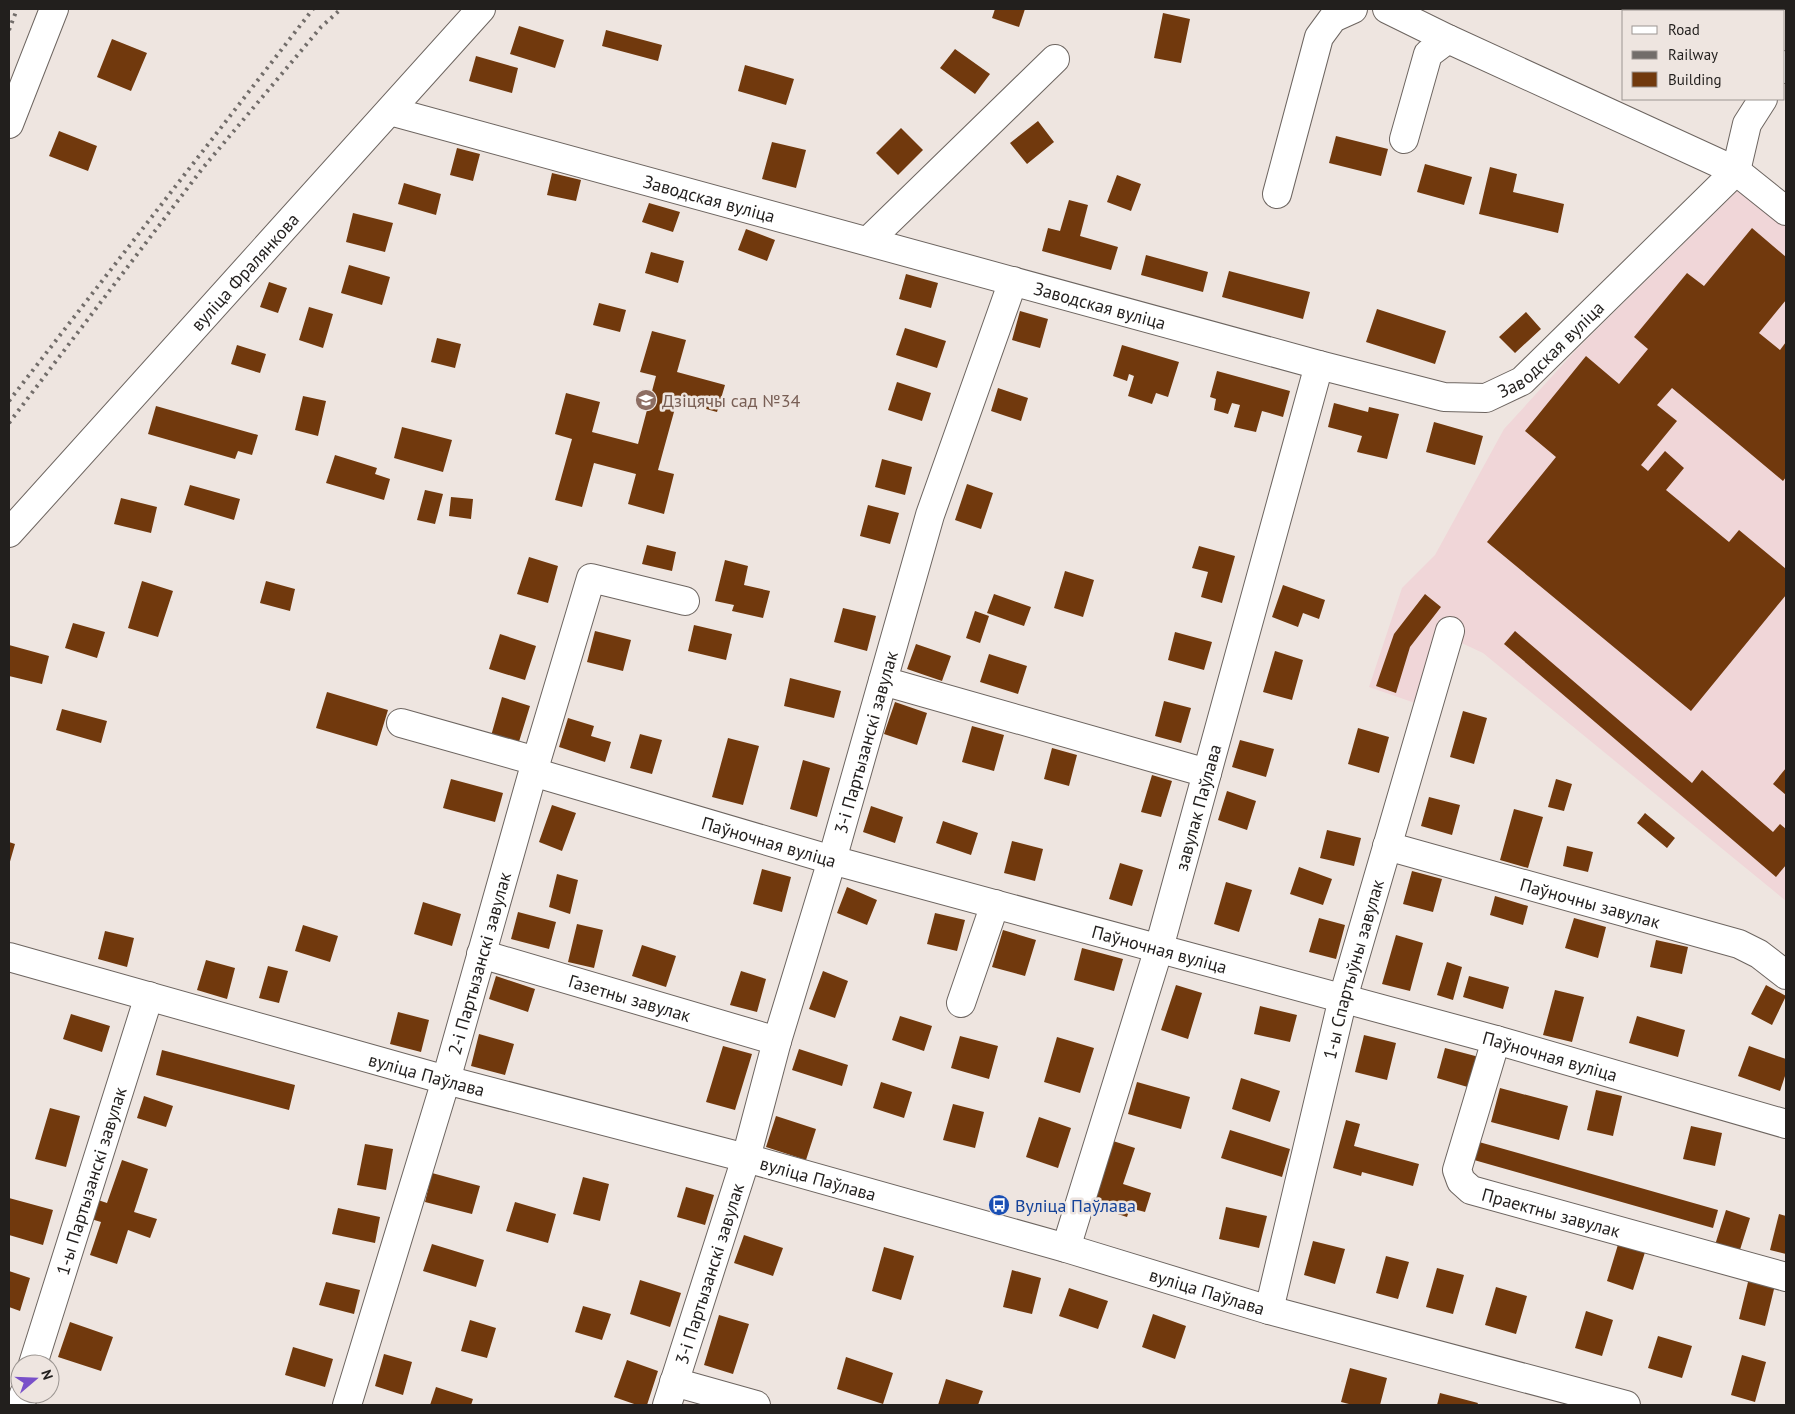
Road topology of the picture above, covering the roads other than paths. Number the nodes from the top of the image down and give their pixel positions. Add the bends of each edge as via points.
1 (54, 9) edge
2 (481, 9) edge
3 (1353, 9) edge
4 (1387, 9) edge
5 (1448, 39) junction
6 (1055, 59) dead end
7 (1763, 100) edge
8 (390, 111) junction
9 (9, 124) edge
10 (1404, 139) dead end
11 (1736, 171) junction
12 (1277, 194) dead end
13 (1786, 212) edge
14 (868, 241) junction
15 (1013, 281) junction
16 (1319, 365) junction
17 (9, 533) edge
18 (685, 601) dead end
19 (1450, 631) dead end
20 (883, 681) junction
21 (401, 723) dead end
22 (535, 767) junction
23 (1207, 773) junction
24 (1387, 846) junction
25 (832, 860) junction
26 (995, 904) junction
27 (1159, 948) junction
28 (481, 954) junction
29 (9, 957) edge
30 (1786, 975) edge
31 (149, 996) junction
32 (1343, 998) junction
33 (961, 1003) dead end
34 (778, 1040) junction
35 (1496, 1040) junction
36 (446, 1080) junction
37 (1786, 1124) edge
38 (746, 1158) junction
39 (1066, 1248) junction
40 (1786, 1276) edge
41 (1270, 1310) junction
42 (36, 1354) edge
43 (671, 1394) edge
44 (347, 1405) edge
45 (756, 1405) edge
46 (1626, 1405) edge

1 - 9 street
2 - 8 street, вуліца Фралянкова
3 - 12 street via 1332,18 1319,37
4 - 5 street
5 - 10 street via 1428,54
5 - 11 street
6 - 14 street
7 - 11 street via 1746,124
8 - 14 street, Заводская вуліца
8 - 17 street, вуліца Фралянкова
11 - 13 street
11 - 16 street, Заводская вуліца via 1522,381 1486,398 1444,397
14 - 15 street, Заводская вуліца
15 - 16 street, Заводская вуліца
15 - 20 street, 3-і Партызанскі завулак via 930,515
16 - 23 street, завулак Паўлава
18 - 22 street, 2-і Партызанскі завулак via 591,578
19 - 24 street, 1-ы Спартыўны завулак
20 - 23 street
20 - 25 street, 3-і Партызанскі завулак
21 - 22 street, Паўночная вуліца
22 - 25 street, Паўночная вуліца
22 - 28 street, 2-і Партызанскі завулак
23 - 27 street, завулак Паўлава
24 - 30 street, Паўночны завулак via 1739,944 1759,954
24 - 32 street, 1-ы Спартыўны завулак
25 - 26 street, Паўночная вуліца
25 - 34 street, 3-і Партызанскі завулак
26 - 27 street, Паўночная вуліца
26 - 33 street
27 - 32 street, Паўночная вуліца
27 - 39 street, завулак Паўлава
28 - 34 street, Газетны завулак
28 - 36 street, 2-і Партызанскі завулак
29 - 31 street, вуліца Паўлава
31 - 36 street, вуліца Паўлава
31 - 42 street, 1-ы Партызанскі завулак
32 - 35 street, Паўночная вуліца
32 - 41 street, 1-ы Спартыўны завулак
34 - 38 street, 3-і Партызанскі завулак
35 - 37 street, Паўночная вуліца
35 - 40 street, Праектны завулак via 1457,1170 1461,1181 1471,1190
36 - 38 street, вуліца Паўлава
36 - 44 street, 2-і Партызанскі завулак
38 - 39 street, вуліца Паўлава
38 - 43 street, 3-і Партызанскі завулак
39 - 41 street, вуліца Паўлава
41 - 46 street, вуліца Паўлава
43 - 45 street

